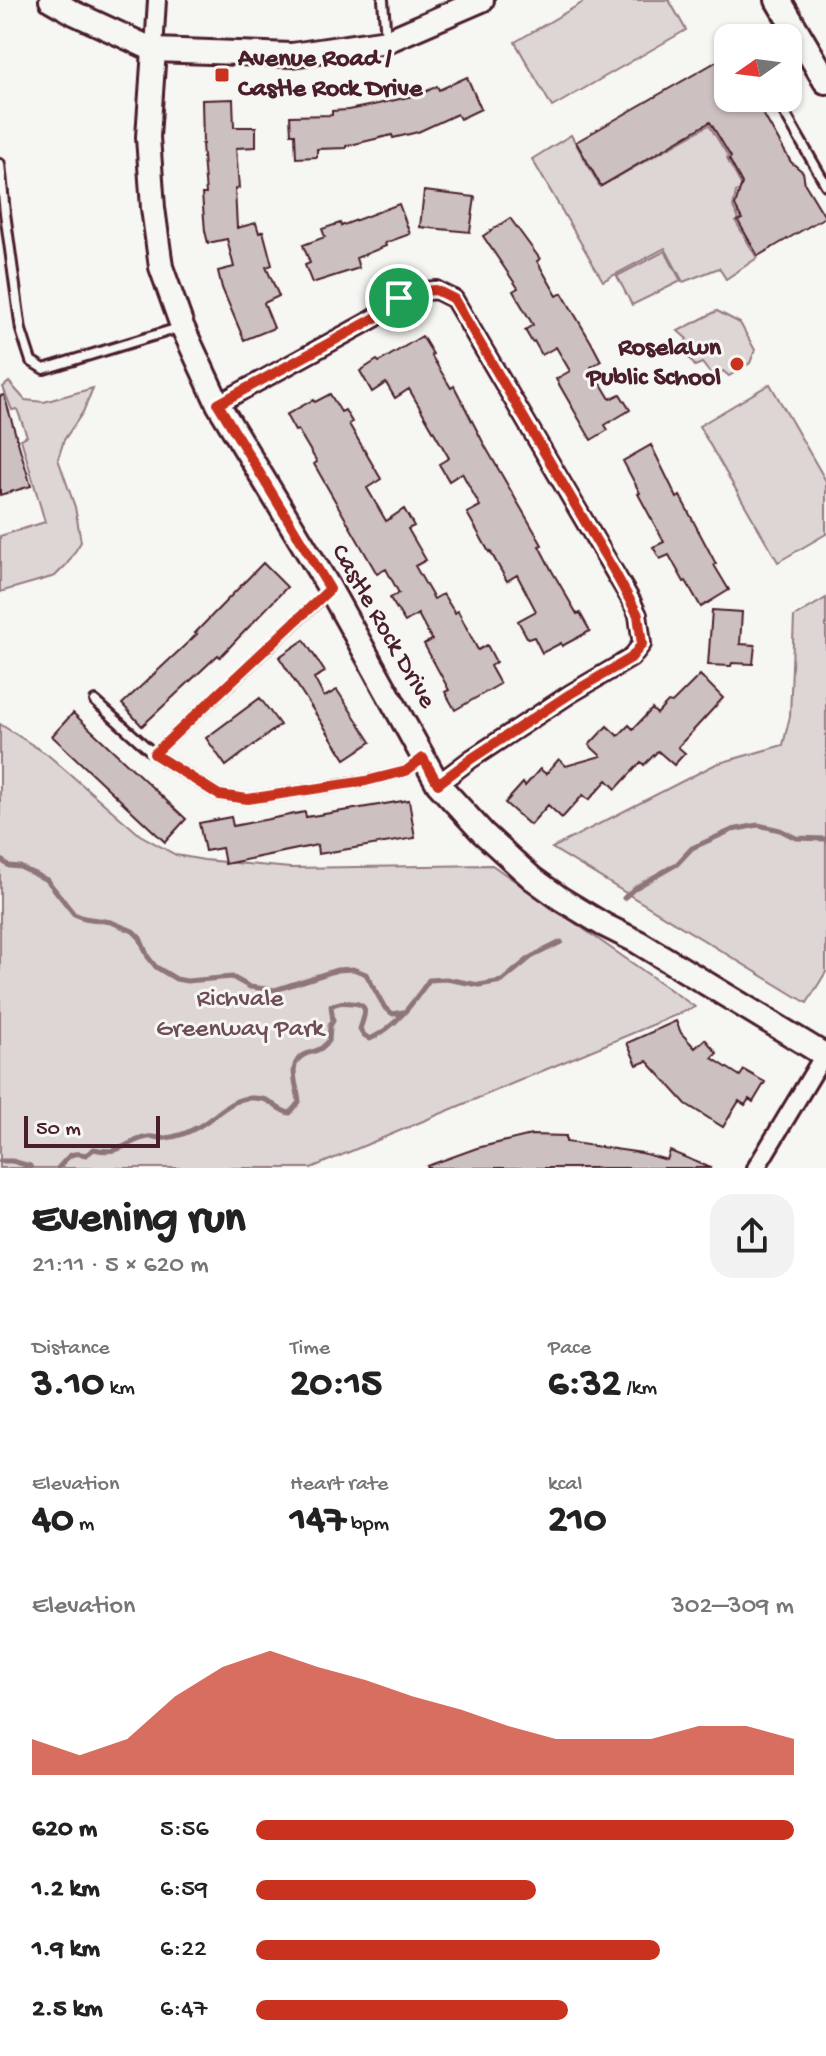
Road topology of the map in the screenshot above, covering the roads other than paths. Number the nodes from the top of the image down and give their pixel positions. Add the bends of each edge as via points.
1 (51, 0) edge
2 (157, 0) edge
3 (383, 0) edge
4 (482, 0) edge
5 (778, 0) edge
6 (782, 24) edge
7 (387, 41) junction
8 (154, 50) junction
9 (802, 53) edge
10 (826, 81) edge
11 (784, 112) edge
12 (0, 164) edge
13 (826, 185) edge
14 (182, 326) junction
15 (218, 404) junction
16 (330, 589) junction
17 (95, 701) dead end
18 (154, 754) junction
19 (423, 758) junction
20 (438, 784) junction
21 (825, 1056) edge
22 (756, 1168) edge

1 - 8 street
2 - 8 street
3 - 7 lane
4 - 7 street
5 - 6 main road
7 - 8 street via 292,55
8 - 14 street, Castle Rock Drive via 148,137 153,208 161,267
9 - 10 main road
11 - 13 lane
12 - 14 lane via 21,330 31,361 44,369
14 - 15 street, Castle Rock Drive
15 - 16 street, Castle Rock Drive
15 - 20 street via 375,318 399,298 436,290 454,299 626,592 638,615 642,644 631,658
16 - 18 lane
16 - 19 street, Castle Rock Drive
17 - 18 lane
18 - 19 lane via 219,795 248,799 366,781 406,771
19 - 20 street, Castle Rock Drive
20 - 21 street, Castle Rock Drive via 483,833 561,899
21 - 22 street

